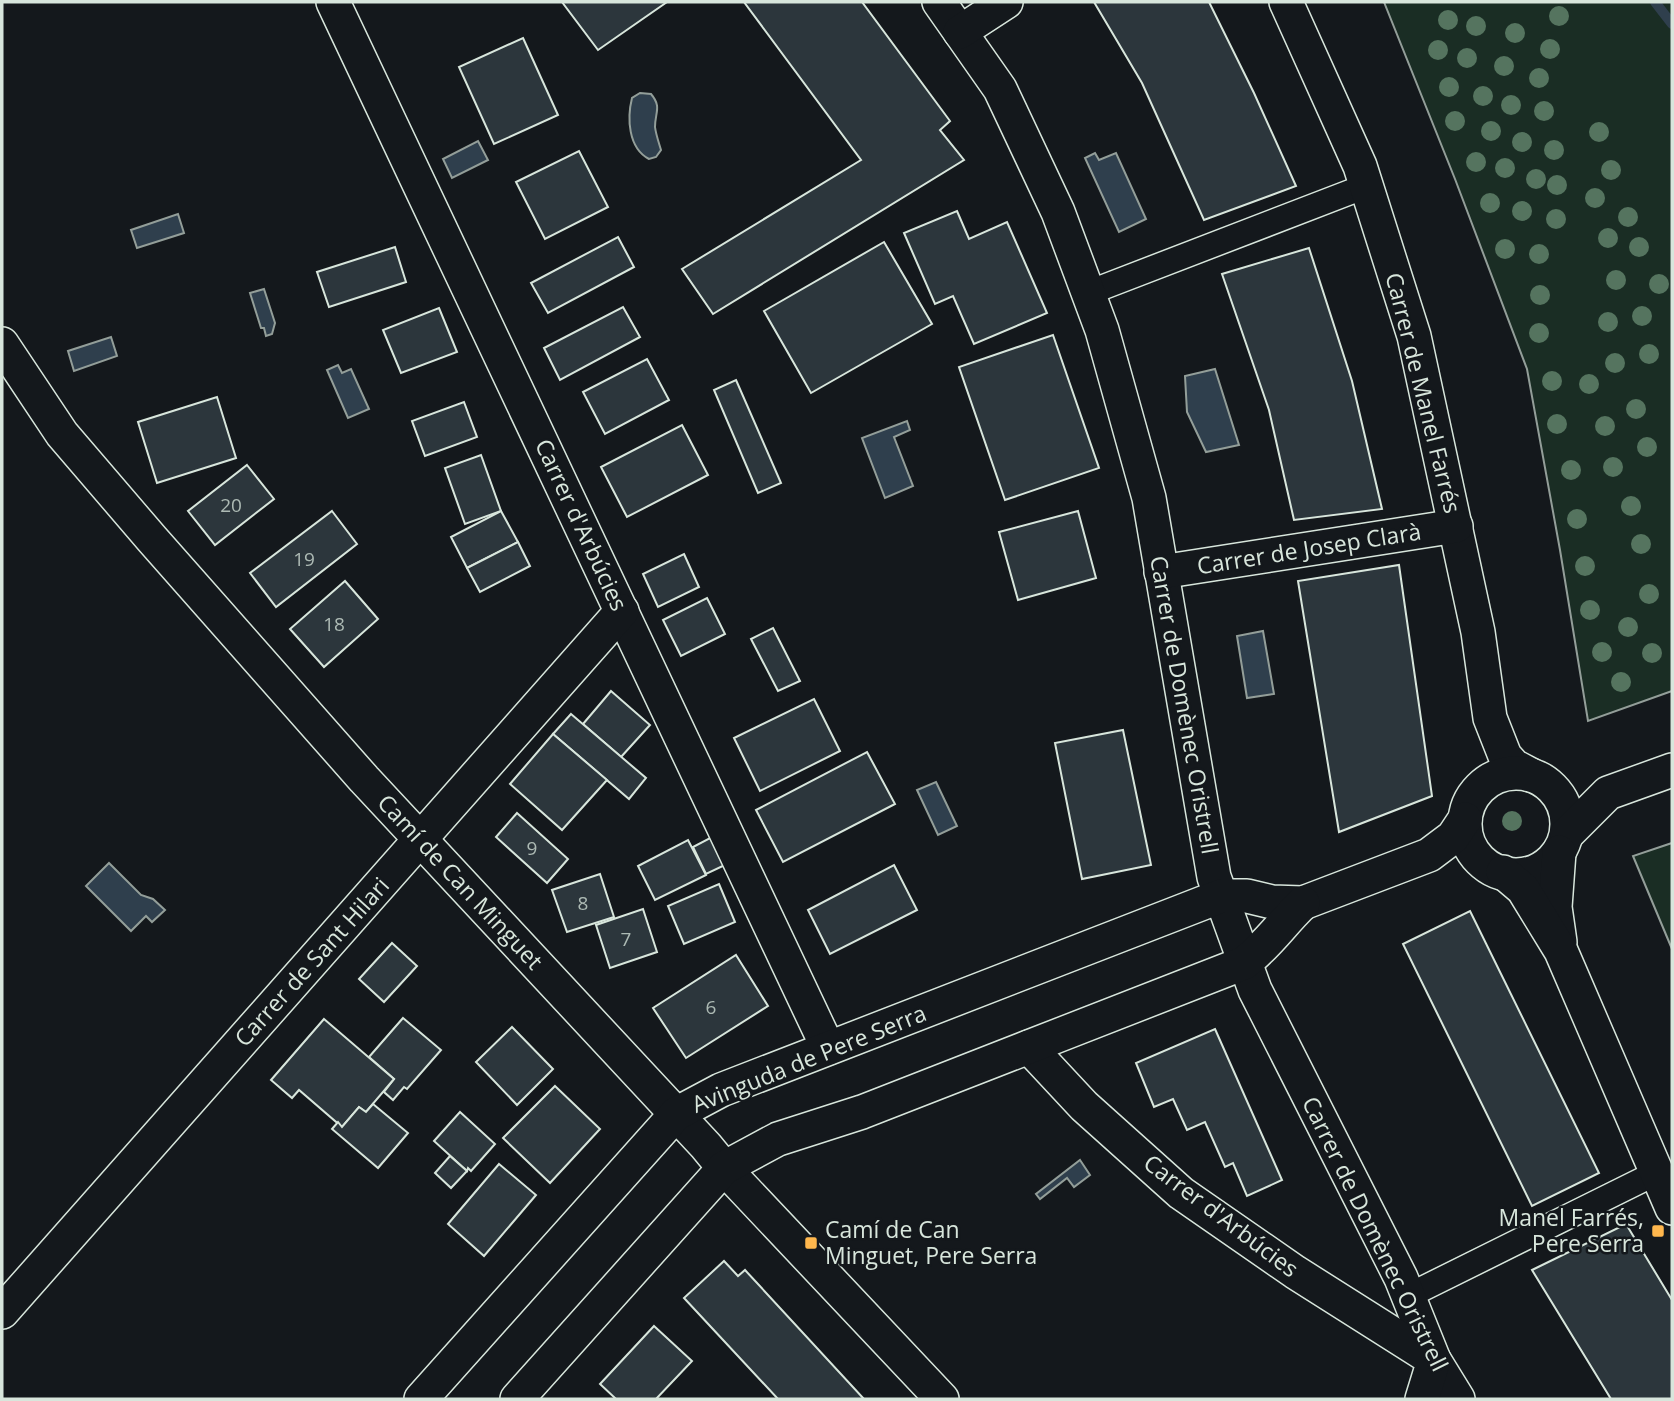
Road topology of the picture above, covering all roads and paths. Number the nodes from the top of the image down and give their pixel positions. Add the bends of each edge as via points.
1 (333, 2) edge
2 (939, 2) edge
3 (1006, 2) edge
4 (1286, 2) edge
5 (960, 32) junction
6 (1366, 186) junction
7 (1088, 293) junction
8 (2, 344) edge
9 (1456, 526) junction
10 (1161, 572) junction
11 (622, 611) junction
12 (1490, 718) junction
13 (1672, 770) edge
14 (1537, 777) junction
15 (1608, 793) junction
16 (1467, 812) junction
17 (420, 839) junction
18 (1563, 843) junction
19 (1429, 855) junction
20 (1495, 869) junction
21 (1221, 896) junction
22 (1303, 903) junction
23 (1561, 951) junction
24 (1244, 963) junction
25 (1029, 1047) junction
26 (828, 1048) junction
27 (677, 1114) junction
28 (724, 1168) junction
29 (1656, 1174) junction
30 (1672, 1208) edge
31 (1408, 1296) junction
32 (2, 1312) edge
33 (1434, 1360) junction
34 (421, 1399) edge
35 (517, 1399) edge
36 (942, 1399) edge
37 (1422, 1399) edge
38 (1458, 1399) edge

1 - 11 street, Carrer d'Arbúcies
2 - 5 street, Carrer de Domènec Oristrell
3 - 5 street
4 - 6 street, Carrer de Manel Farrés
5 - 7 street, Carrer de Domènec Oristrell via 1000,89 1058,212
6 - 7 street
6 - 9 street, Carrer de Manel Farrés via 1414,336
7 - 10 street, Carrer de Domènec Oristrell via 1149,498
8 - 17 street, Camí de Can Minguet via 62,434
9 - 10 street, Carrer de Josep Clarà
9 - 12 street, Carrer de Manel Farrés
10 - 21 street, Carrer de Domènec Oristrell
11 - 17 street, Carrer de Sant Hilari
11 - 26 street, Carrer d'Arbúcies
12 - 14 street, Carrer de Manel Farrés via 1505,756
12 - 16 street, Carrer de Manel Farrés
13 - 15 street
14 - 15 street via 1577,791
14 - 16 street via 1508,774 1490,779 1479,788
14 - 18 street via 1562,802 1567,819
15 - 18 street
16 - 19 street, Avinguda de Pere Serra via 1453,837
16 - 20 street via 1471,846
17 - 27 street, Camí de Can Minguet
17 - 32 street, Carrer de Sant Hilari
18 - 20 street via 1550,863 1536,872 1519,875
18 - 23 street via 1555,907
19 - 20 street, Avinguda de Pere Serra via 1458,856
19 - 22 street, Avinguda de Pere Serra
20 - 23 street via 1523,889
21 - 22 street, Avinguda de Pere Serra
21 - 24 street, Carrer de Domènec Oristrell
21 - 26 street, Avinguda de Pere Serra
22 - 24 street, Avinguda de Pere Serra via 1265,948
23 - 29 street
24 - 25 street, Avinguda de Pere Serra
24 - 31 street, Carrer de Domènec Oristrell
25 - 28 street, Avinguda de Pere Serra via 778,1139
25 - 33 street, Carrer d'Arbúcies via 1084,1106 1181,1193
26 - 27 street, Avinguda de Pere Serra via 721,1090
27 - 28 street, Camí de Can Minguet
27 - 34 street, Avinguda de Pere Serra
28 - 35 street, Avinguda de Pere Serra
28 - 36 street, Camí de Can Minguet
29 - 30 street
29 - 31 street
31 - 33 street, Carrer de Domènec Oristrell
33 - 37 street
33 - 38 street, Carrer de Domènec Oristrell

